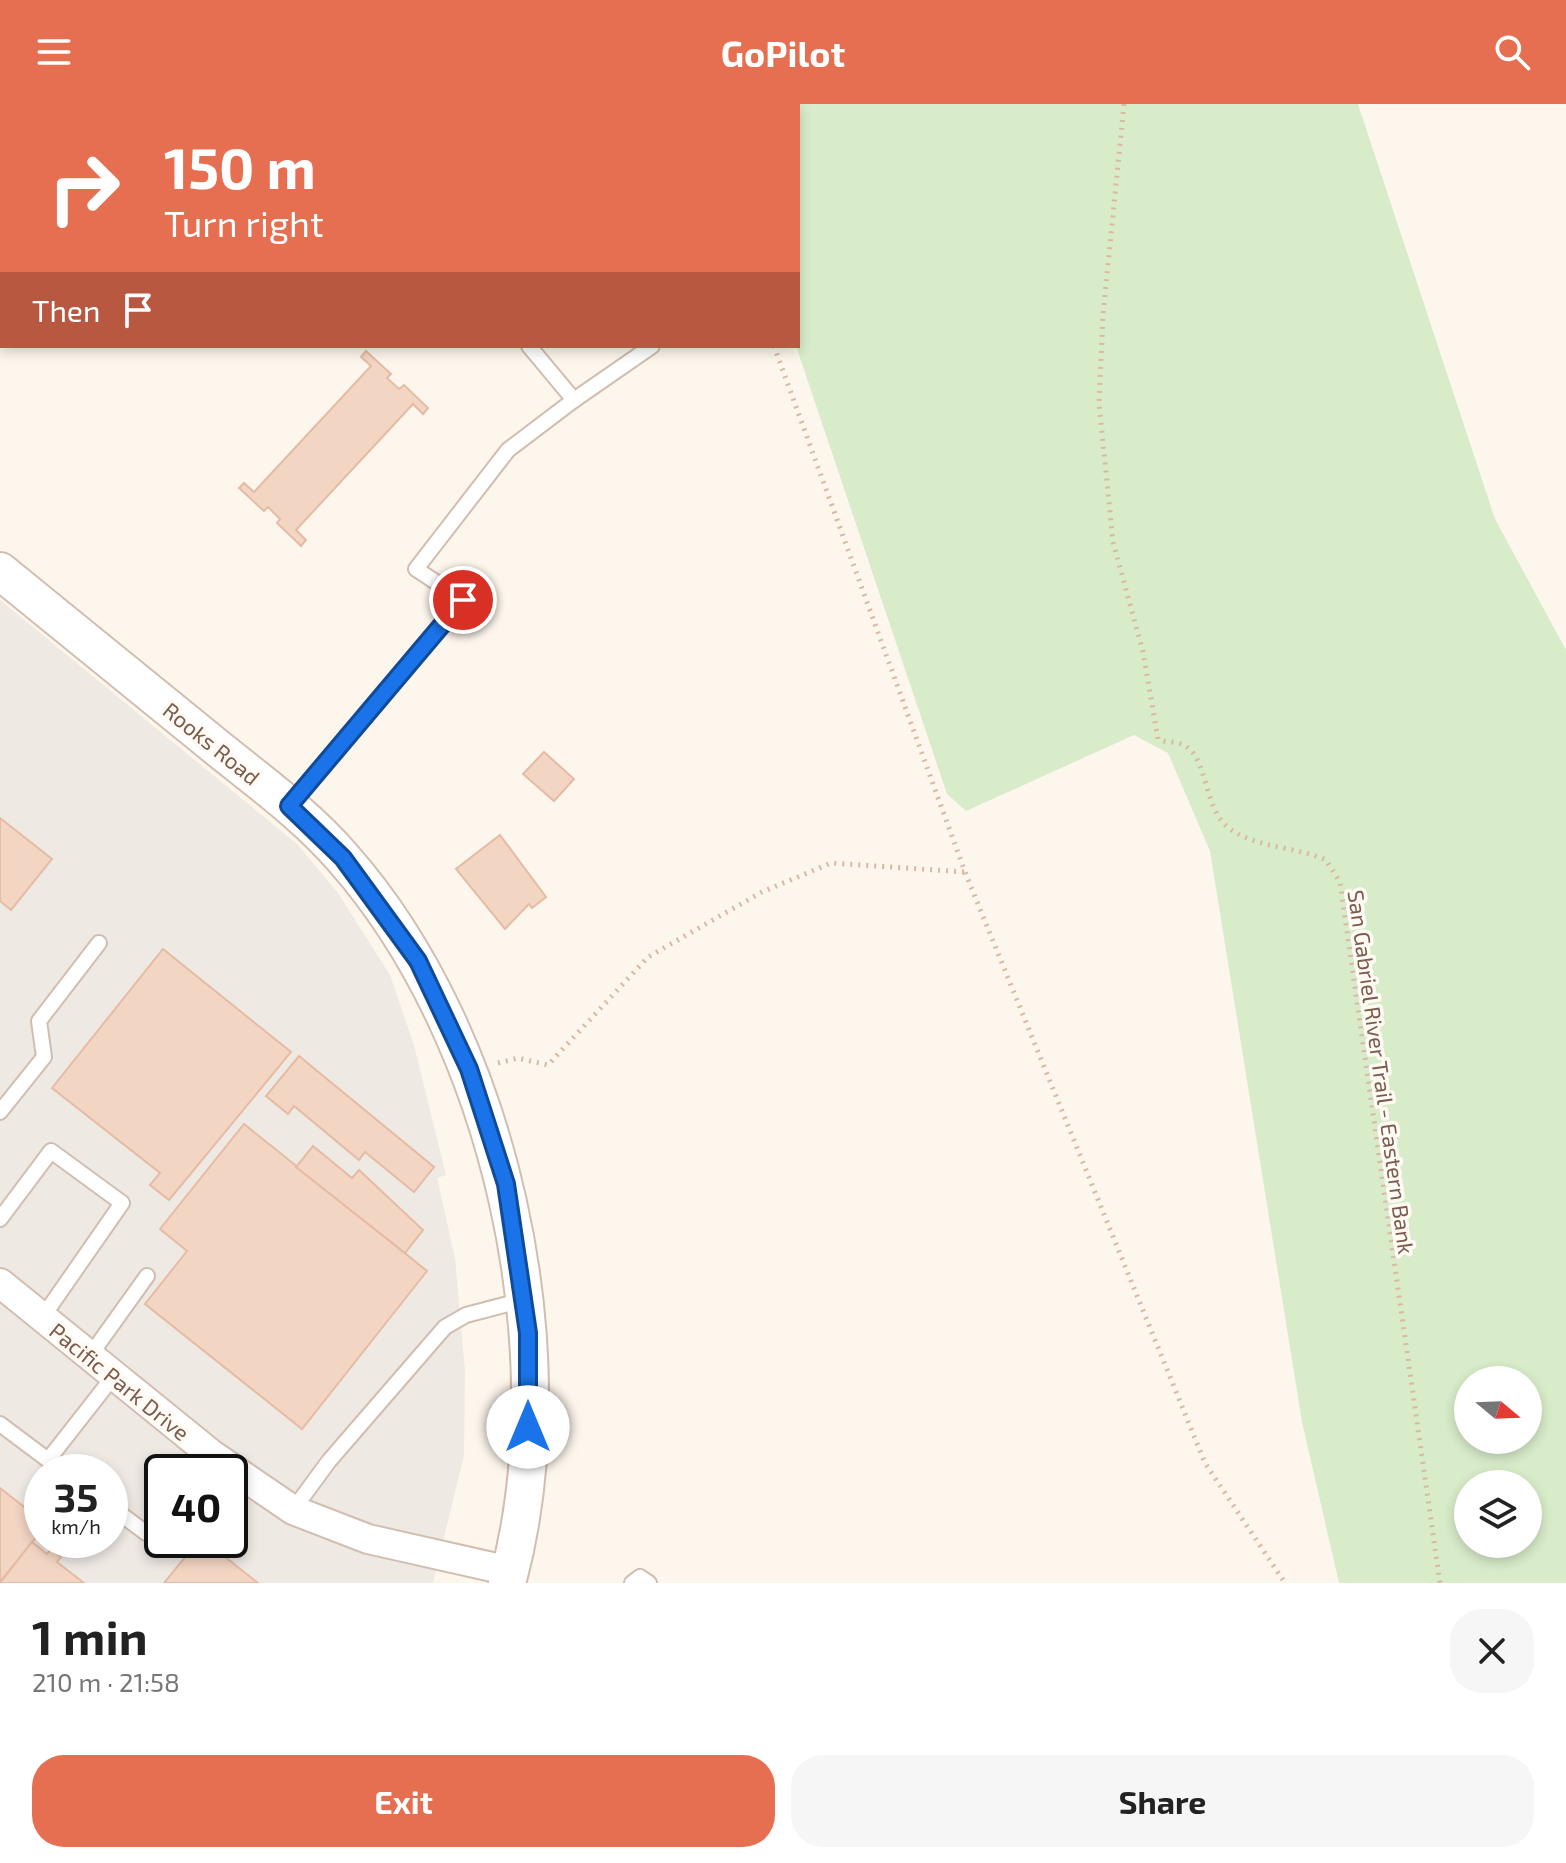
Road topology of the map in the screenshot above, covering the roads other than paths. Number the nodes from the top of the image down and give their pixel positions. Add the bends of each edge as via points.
1 (531, 348) edge
2 (649, 348) edge
3 (574, 400) junction
4 (0, 571) edge
5 (289, 806) junction
6 (99, 943) dead end
7 (0, 1112) edge
8 (0, 1219) edge
9 (147, 1276) dead end
10 (0, 1283) edge
11 (523, 1300) junction
12 (42, 1318) junction
13 (89, 1357) junction
14 (113, 1377) junction
15 (0, 1424) edge
16 (40, 1454) edge
17 (53, 1454) edge
18 (194, 1454) edge
19 (248, 1486) edge
20 (293, 1510) junction
21 (508, 1577) edge
22 (632, 1583) edge
23 (649, 1583) edge

1 - 3 lane
2 - 3 lane
3 - 5 lane via 508,450 416,569 463,600
4 - 5 street, Rooks Road
5 - 11 street, Rooks Road via 343,858 418,961 469,1069 506,1184
6 - 7 lane via 39,1021 44,1057
8 - 12 lane via 51,1151 122,1203
9 - 13 lane
10 - 12 street, Pacific Park Drive
11 - 20 lane via 466,1315 445,1327
11 - 21 street, Rooks Road via 528,1459
12 - 13 street, Pacific Park Drive
13 - 14 street, Pacific Park Drive
14 - 17 lane
14 - 18 street, Pacific Park Drive
15 - 16 lane
19 - 20 street, Pacific Park Drive
20 - 21 street, Pacific Park Drive via 368,1539
22 - 23 lane via 640,1577

